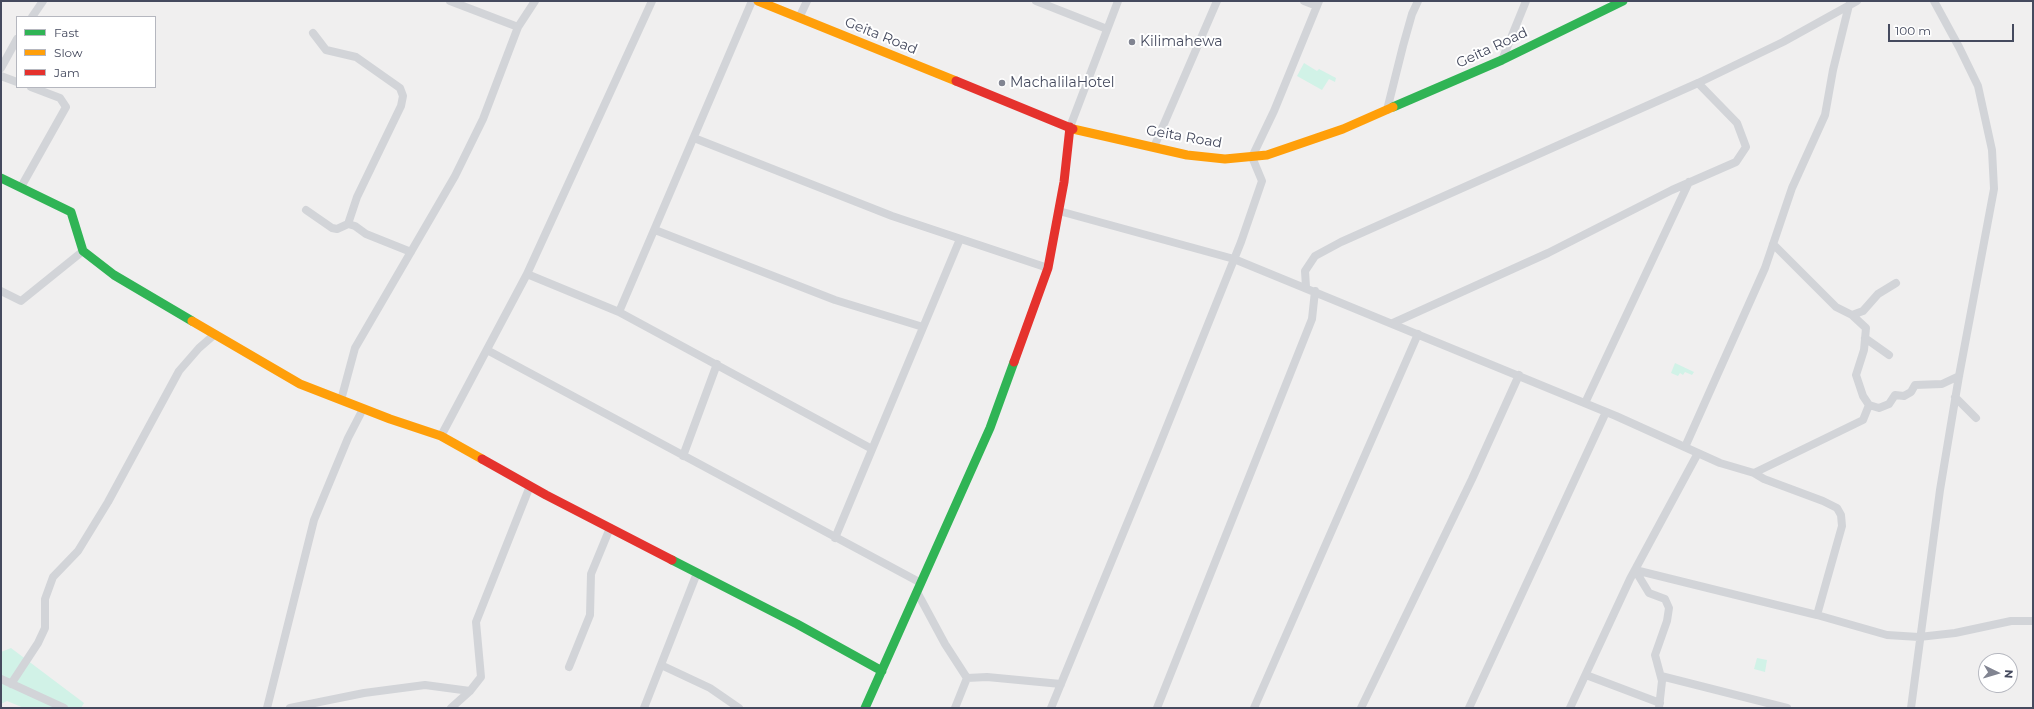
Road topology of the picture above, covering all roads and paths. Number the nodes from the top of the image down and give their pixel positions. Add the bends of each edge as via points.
1 (43, 1) edge
2 (450, 1) edge
3 (535, 1) edge
4 (652, 1) edge
5 (752, 1) edge
6 (758, 1) edge
7 (807, 1) edge
8 (1036, 1) edge
9 (1118, 1) edge
10 (1217, 1) edge
11 (1304, 1) edge
12 (1418, 1) edge
13 (1526, 1) edge
14 (1623, 1) edge
15 (1934, 1) edge
16 (1853, 3) edge
17 (1318, 4) edge
18 (33, 16) edge
19 (799, 18) junction
20 (518, 28) junction
21 (1107, 29) junction
22 (313, 33) dead end
23 (16, 41) edge
24 (1502, 60) junction
25 (1, 68) edge
26 (1, 76) edge
27 (16, 82) edge
28 (1698, 83) junction
29 (34, 88) edge
30 (1387, 110) junction
31 (1070, 128) junction
32 (694, 138) junction
33 (1154, 147) junction
34 (1252, 157) junction
35 (1, 178) edge
36 (1689, 182) junction
37 (21, 187) junction
38 (306, 210) dead end
39 (1059, 211) junction
40 (348, 224) junction
41 (655, 230) junction
42 (960, 239) junction
43 (1773, 244) junction
44 (83, 251) junction
45 (411, 252) junction
46 (1234, 259) junction
47 (1048, 268) junction
48 (527, 274) junction
49 (1896, 282) dead end
50 (1306, 287) junction
51 (1, 290) edge
52 (1315, 291) junction
53 (619, 312) junction
54 (1852, 316) junction
55 (1393, 323) junction
56 (923, 327) junction
57 (1418, 334) junction
58 (214, 335) junction
59 (1865, 338) junction
60 (487, 350) junction
61 (1889, 355) dead end
62 (717, 364) junction
63 (1519, 375) junction
64 (1959, 376) junction
65 (1955, 397) junction
66 (341, 400) junction
67 (1585, 403) junction
68 (1869, 405) junction
69 (363, 409) junction
70 (1606, 412) junction
71 (1976, 418) dead end
72 (441, 436) junction
73 (1685, 447) junction
74 (872, 449) junction
75 (1698, 453) junction
76 (683, 456) junction
77 (1754, 473) junction
78 (530, 486) junction
79 (610, 528) junction
80 (835, 538) junction
81 (1635, 570) junction
82 (697, 573) junction
83 (921, 583) junction
84 (917, 592) junction
85 (1817, 615) junction
86 (2033, 621) edge
87 (1919, 637) junction
88 (661, 665) junction
89 (569, 667) dead end
90 (882, 671) junction
91 (1586, 675) junction
92 (1661, 676) junction
93 (968, 678) junction
94 (1, 679) edge
95 (11, 684) junction
96 (1061, 684) junction
97 (470, 691) junction
98 (1659, 706) edge
99 (64, 708) edge
100 (268, 708) edge
101 (290, 708) edge
102 (451, 708) edge
103 (644, 708) edge
104 (739, 708) edge
105 (865, 708) edge
106 (955, 708) edge
107 (1051, 708) edge
108 (1156, 708) edge
109 (1254, 708) edge
110 (1361, 708) edge
111 (1469, 708) edge
112 (1570, 708) edge
113 (1787, 708) edge
114 (1911, 708) edge

1 - 18 street
2 - 20 street
3 - 20 street
4 - 48 street
5 - 32 street
6 - 19 street, Geita Road
7 - 19 street
8 - 21 street
9 - 21 street
10 - 33 street
11 - 17 street
12 - 30 street via 1412,14
13 - 24 street
14 - 24 street, Geita Road
15 - 64 street via 1978,86 1992,150 1994,189
16 - 28 street via 1783,42
16 - 43 street via 1833,70 1825,114 1792,188
17 - 34 street
19 - 31 street, Geita Road
20 - 45 street via 483,119 455,176
21 - 31 street
22 - 40 street via 326,50 356,57 400,88 403,96 401,106 357,197
23 - 25 street
24 - 30 street, Geita Road
26 - 27 street
28 - 36 street via 1737,123 1746,147 1736,162
28 - 50 street via 1341,242 1315,256 1305,271
29 - 37 street via 60,98 66,106
30 - 34 street, Geita Road via 1343,129 1266,155
31 - 33 street, Geita Road
31 - 39 street
32 - 41 street
32 - 42 street via 892,216
33 - 34 street, Geita Road via 1187,155 1225,159
34 - 46 street via 1262,181
35 - 37 street
36 - 55 street via 1548,253
36 - 67 street
37 - 44 street via 72,212
38 - 40 street via 332,228 337,229
39 - 46 street
39 - 47 street
40 - 45 street
41 - 53 street
41 - 56 street via 835,300
42 - 47 street
42 - 56 street
43 - 54 street via 1836,307
43 - 73 street via 1765,268
44 - 51 street via 21,301
44 - 58 street via 114,276
45 - 66 street via 355,348
46 - 50 street
46 - 96 street
47 - 83 street via 990,428
48 - 53 street
48 - 60 street
49 - 54 street via 1878,294 1862,311
50 - 52 street
52 - 55 street
52 - 108 street via 1312,319
53 - 62 street
54 - 59 street via 1866,328
55 - 57 street
56 - 74 street
57 - 63 street
57 - 109 street
58 - 66 street via 300,384
58 - 95 street via 179,371 143,440 82,544 53,577 45,599 45,628
59 - 61 street
59 - 68 street via 1856,374 1862,396
60 - 72 street
60 - 76 street
62 - 74 street
62 - 76 street
63 - 67 street
63 - 110 street via 1472,479
64 - 65 street
64 - 68 street via 1942,384 1915,385 1911,392 1904,396 1895,395 1890,404 1879,408
65 - 71 street
65 - 87 street
66 - 69 street
67 - 70 street
68 - 77 street via 1863,420
69 - 72 street
69 - 100 street via 348,438 314,520
70 - 73 street
70 - 111 street
72 - 78 street
73 - 75 street
74 - 80 street
75 - 77 street via 1720,463
75 - 81 street
76 - 80 street
77 - 85 street via 1838,508 1842,526
78 - 79 street
78 - 97 street via 476,622 481,677
79 - 82 street
79 - 89 street via 591,574 590,615
80 - 83 street
81 - 85 street
81 - 91 street
81 - 92 street via 1649,593 1666,598 1669,608 1655,655
82 - 88 street
82 - 90 street
83 - 84 street
84 - 90 street
84 - 93 street via 945,644
85 - 87 street via 1887,636
86 - 87 street via 2011,621 1955,633
87 - 114 street
88 - 103 street
88 - 104 street via 710,688
90 - 105 street
91 - 98 street
91 - 112 street
92 - 98 street
92 - 113 street
93 - 96 street via 987,677
93 - 106 street
94 - 95 street
95 - 99 street
96 - 107 street
97 - 101 street via 425,686 364,693
97 - 102 street

